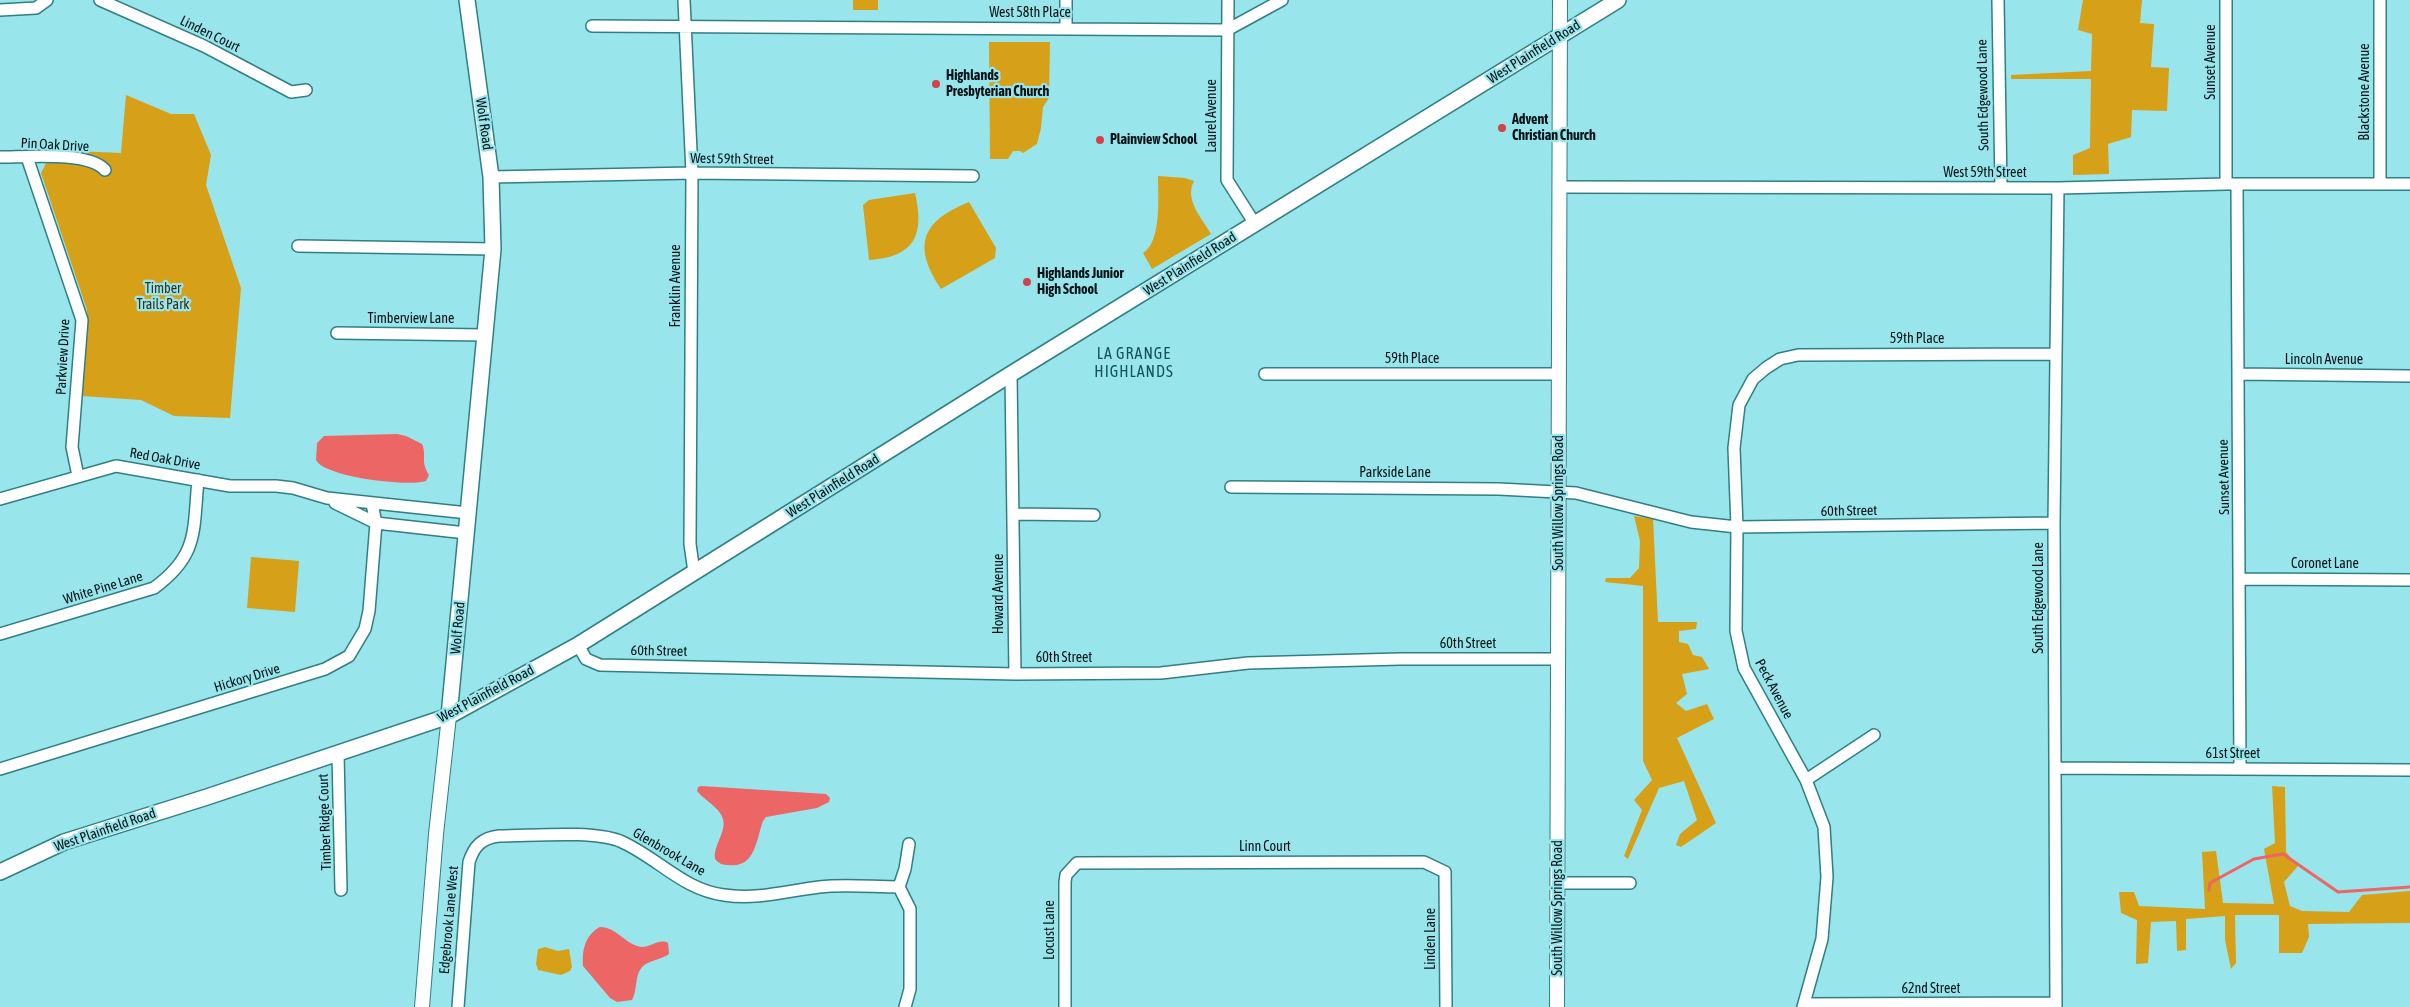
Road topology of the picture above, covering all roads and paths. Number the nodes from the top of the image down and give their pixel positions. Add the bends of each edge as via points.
1 (47, 0) edge
2 (100, 0) edge
3 (467, 0) edge
4 (684, 0) edge
5 (1066, 0) edge
6 (1228, 0) edge
7 (1282, 0) edge
8 (1560, 0) edge
9 (1618, 0) edge
10 (1998, 0) edge
11 (2226, 0) edge
12 (2380, 0) edge
13 (0, 10) edge
14 (592, 26) dead end
15 (684, 26) junction
16 (1066, 28) junction
17 (1227, 30) junction
18 (1560, 36) junction
19 (306, 90) dead end
20 (0, 157) edge
21 (27, 157) junction
22 (105, 170) dead end
23 (692, 173) junction
24 (973, 176) dead end
25 (491, 177) junction
26 (2232, 184) junction
27 (2380, 184) junction
28 (2410, 184) edge
29 (1560, 187) junction
30 (2001, 188) junction
31 (2058, 188) junction
32 (1255, 224) junction
33 (298, 246) dead end
34 (493, 249) junction
35 (337, 333) dead end
36 (485, 335) junction
37 (2055, 354) junction
38 (1780, 359) joint
39 (1011, 374) junction
40 (1266, 374) dead end
41 (1559, 374) junction
42 (2238, 374) junction
43 (2410, 376) edge
44 (78, 476) junction
45 (198, 480) junction
46 (1231, 487) dead end
47 (1559, 493) junction
48 (327, 498) junction
49 (0, 499) edge
50 (372, 504) junction
51 (468, 513) junction
52 (1014, 514) junction
53 (1094, 515) dead end
54 (376, 523) junction
55 (2054, 523) junction
56 (1738, 527) junction
57 (466, 533) junction
58 (694, 572) junction
59 (2240, 579) junction
60 (2410, 580) edge
61 (0, 634) edge
62 (578, 644) junction
63 (1558, 659) junction
64 (1015, 674) junction
65 (450, 716) junction
66 (1874, 734) dead end
67 (338, 754) junction
68 (2055, 768) junction
69 (0, 769) edge
70 (2240, 769) junction
71 (2410, 770) edge
72 (1806, 780) junction
73 (482, 840) joint
74 (909, 844) dead end
75 (1083, 862) joint
76 (0, 872) edge
77 (1445, 872) joint
78 (1558, 883) junction
79 (1630, 883) dead end
80 (899, 887) junction
81 (342, 890) dead end
82 (2056, 1005) edge
83 (1804, 1006) edge
84 (422, 1007) edge
85 (458, 1007) edge
86 (905, 1007) edge
87 (1065, 1007) edge
88 (1446, 1007) edge
89 (1557, 1007) edge

1 - 13 street via 36,8
2 - 19 street, Linden Court via 204,46 291,92
3 - 25 main road, Wolf Road
4 - 15 street, Franklin Avenue
5 - 16 street
6 - 17 street, Laurel Avenue
7 - 17 street
8 - 18 street, South Willow Springs Road
9 - 18 main road, West Plainfield Road
10 - 30 street, South Edgewood Lane
11 - 26 street, Sunset Avenue
12 - 27 street, Blackstone Avenue
14 - 15 street, West 58th Place
15 - 16 street, West 58th Place
15 - 23 street, Franklin Avenue
16 - 17 street, West 58th Place
17 - 32 street, Laurel Avenue via 1227,180
18 - 29 street, South Willow Springs Road
18 - 32 main road, West Plainfield Road
20 - 21 street, Pin Oak Drive
21 - 22 street, Pin Oak Drive via 82,159 100,164
21 - 44 street, Parkview Drive via 82,320 72,447
23 - 24 street, West 59th Street
23 - 25 street, West 59th Street
23 - 58 street, Franklin Avenue via 690,544
25 - 34 main road, Wolf Road
26 - 27 street, West 59th Street
26 - 31 street, West 59th Street
26 - 42 street, Sunset Avenue
27 - 28 street, West 59th Street
29 - 30 street, West 59th Street
29 - 41 street, South Willow Springs Road
30 - 31 street, West 59th Street
31 - 37 street, South Edgewood Lane
32 - 39 main road, West Plainfield Road
33 - 34 street
34 - 36 main road, Wolf Road
35 - 36 street, Timberview Lane
36 - 51 main road, Wolf Road
37 - 38 street, 59th Place via 1807,354
37 - 55 street, South Edgewood Lane
38 - 56 street, Peck Avenue via 1753,379 1739,405 1734,448
39 - 52 street, Howard Avenue
39 - 58 main road, West Plainfield Road
40 - 41 street, 59th Place
41 - 47 street, South Willow Springs Road
42 - 43 street, Lincoln Avenue
42 - 59 street, Sunset Avenue
44 - 45 street, Red Oak Drive via 116,466
44 - 49 street, Red Oak Drive
45 - 48 street, Red Oak Drive via 230,486 284,487
45 - 61 street, White Pine Lane via 191,542 183,561 171,575 154,588
46 - 47 street, Parkside Lane via 1499,489
47 - 56 street, 60th Street via 1576,493 1691,522
47 - 63 street, South Willow Springs Road
48 - 50 street, Red Oak Drive
48 - 54 street, Red Oak Drive
50 - 51 street, Red Oak Drive
50 - 54 street, Hickory Drive
51 - 57 main road, Wolf Road
52 - 53 street
52 - 64 street, Howard Avenue
54 - 57 street, Red Oak Drive
54 - 69 street, Hickory Drive via 365,629 354,651 338,664
55 - 56 street, 60th Street
55 - 68 street, South Edgewood Lane
56 - 72 street, Peck Avenue via 1736,631 1744,668
57 - 65 main road, Wolf Road
58 - 62 main road, West Plainfield Road
59 - 60 street, Coronet Lane
59 - 70 street, Sunset Avenue
62 - 64 street, 60th Street via 586,659 600,665
62 - 65 main road, West Plainfield Road
63 - 64 street, 60th Street via 1248,662 1161,673
63 - 78 street, South Willow Springs Road
65 - 67 main road, West Plainfield Road
65 - 84 street, Wolf Road via 436,834
66 - 72 street
67 - 76 main road, West Plainfield Road via 64,842
67 - 81 street, Timber Ridge Court
68 - 70 street, 61st Street
68 - 82 street, South Edgewood Lane
70 - 71 street, 61st Street
72 - 83 street, Peck Avenue via 1824,827 1827,877 1822,939
73 - 80 street, Glenbrook Lane via 499,836 620,841 695,888 724,895 761,897 821,887
73 - 85 street, Edgebrook Lane West via 473,850 469,862
74 - 80 street
75 - 77 street, Linn Court via 1424,862
75 - 87 street, Locust Lane via 1073,866 1065,882
77 - 88 street, Linden Lane
78 - 79 street
78 - 89 street, South Willow Springs Road
80 - 86 street via 910,909 910,989
82 - 83 street, 62nd Street

